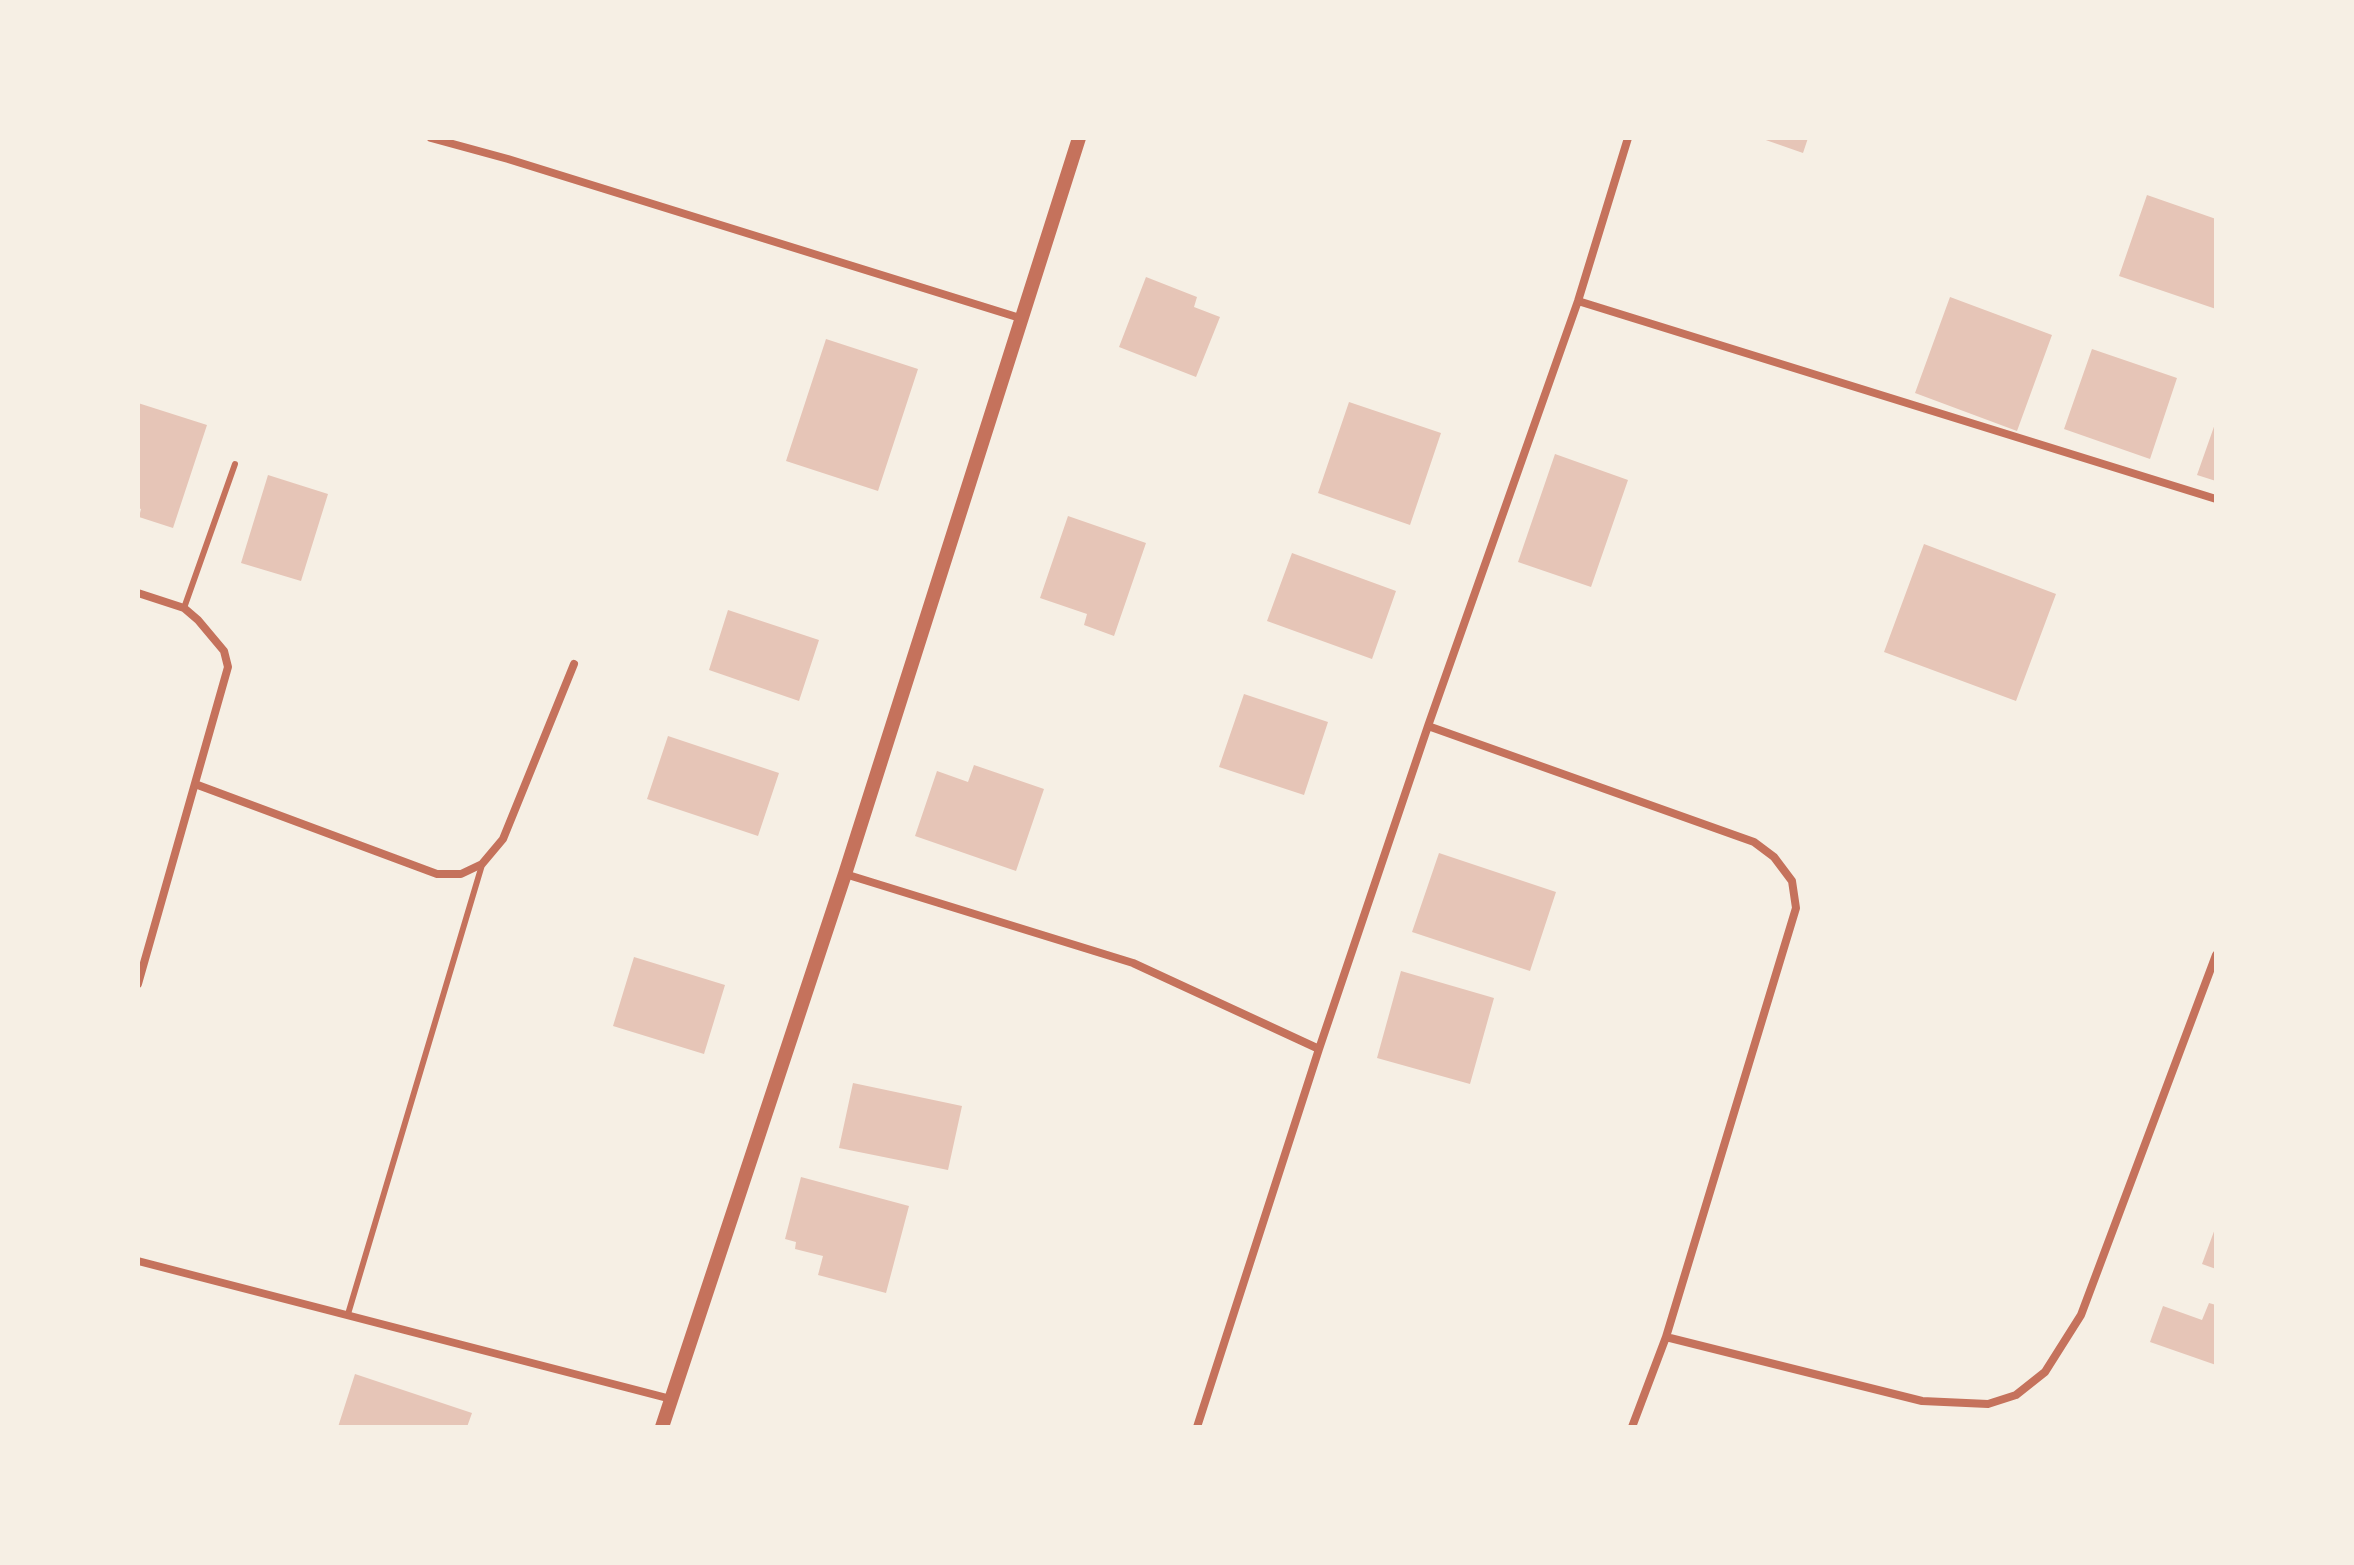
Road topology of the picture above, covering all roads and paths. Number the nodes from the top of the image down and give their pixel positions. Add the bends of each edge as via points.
1 (431, 138) edge
2 (1079, 138) edge
3 (1628, 138) edge
4 (1578, 301) junction
5 (1020, 318) junction
6 (235, 464) dead end
7 (2216, 499) edge
8 (138, 593) edge
9 (184, 608) junction
10 (574, 664) dead end
11 (1428, 726) junction
12 (195, 784) junction
13 (482, 864) junction
14 (845, 874) junction
15 (2216, 955) edge
16 (138, 984) edge
17 (1319, 1049) junction
18 (138, 1261) edge
19 (348, 1314) junction
20 (1666, 1337) junction
21 (671, 1399) junction
22 (662, 1427) edge
23 (1197, 1427) edge
24 (1632, 1427) edge

1 - 5 street
2 - 5 street
3 - 4 street
4 - 7 street
4 - 11 street
5 - 14 street
6 - 9 lane
8 - 9 street
9 - 12 street via 224,651 228,667
10 - 13 street via 503,839
11 - 17 street
11 - 20 street via 1754,842 1792,881 1796,908
12 - 13 street via 437,874 461,874
12 - 16 street
13 - 19 lane
14 - 17 street via 1133,963
14 - 21 street
15 - 20 street via 2081,1315 2045,1372 2016,1395 1988,1404 1922,1401
17 - 23 street
18 - 19 street
19 - 21 street
20 - 24 street
21 - 22 street

